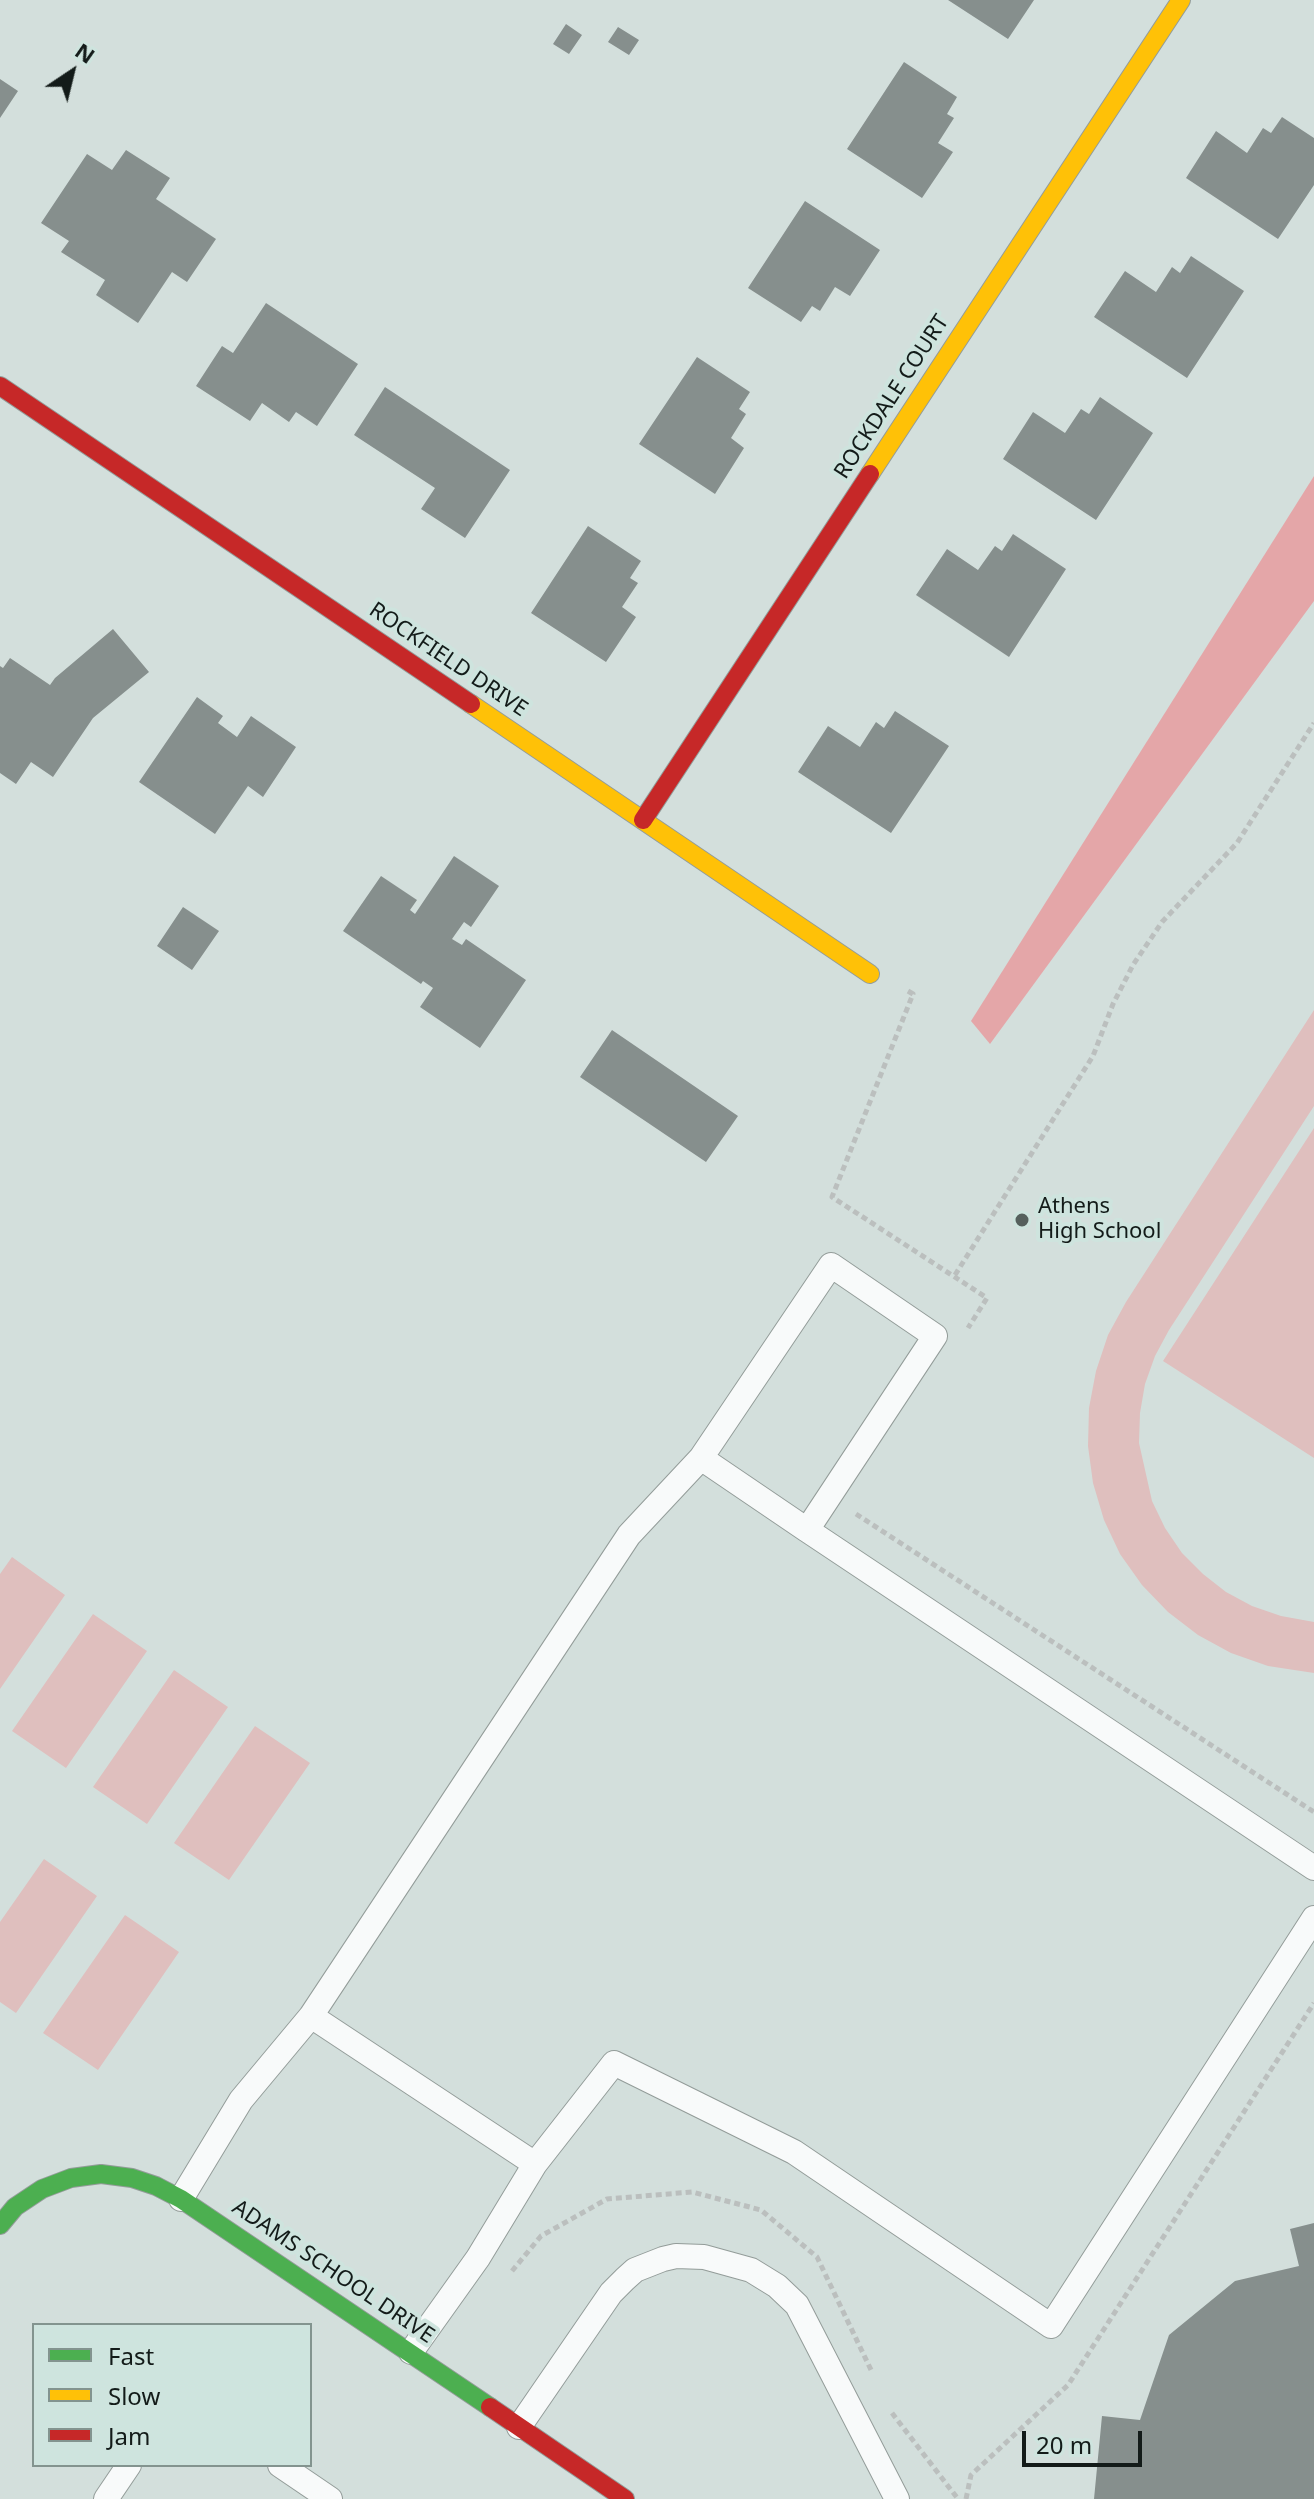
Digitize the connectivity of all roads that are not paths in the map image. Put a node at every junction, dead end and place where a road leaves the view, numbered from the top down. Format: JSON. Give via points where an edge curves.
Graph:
{"nodes":[{"id":1,"x":1181,"y":0,"type":"edge"},
{"id":2,"x":0,"y":386,"type":"edge"},
{"id":3,"x":643,"y":820,"type":"junction"},
{"id":4,"x":870,"y":974,"type":"dead end"},
{"id":5,"x":701,"y":1458,"type":"junction"},
{"id":6,"x":807,"y":1530,"type":"junction"},
{"id":7,"x":1314,"y":1868,"type":"edge"},
{"id":8,"x":1314,"y":1918,"type":"edge"},
{"id":9,"x":311,"y":2016,"type":"junction"},
{"id":10,"x":535,"y":2164,"type":"junction"},
{"id":11,"x":181,"y":2199,"type":"junction"},
{"id":12,"x":0,"y":2225,"type":"edge"},
{"id":13,"x":411,"y":2352,"type":"junction"},
{"id":14,"x":519,"y":2427,"type":"junction"},
{"id":15,"x":128,"y":2467,"type":"edge"},
{"id":16,"x":283,"y":2467,"type":"edge"},
{"id":17,"x":106,"y":2499,"type":"edge"},
{"id":18,"x":330,"y":2499,"type":"edge"},
{"id":19,"x":625,"y":2499,"type":"edge"},
{"id":20,"x":897,"y":2499,"type":"edge"}],
"edges":[{"from":1,"to":3,"type":"street","name":"ROCKDALE COURT"},
{"from":2,"to":3,"type":"street","name":"ROCKFIELD DRIVE"},
{"from":3,"to":4,"type":"street","name":"ROCKFIELD DRIVE"},
{"from":5,"to":6,"type":"lane"},
{"from":5,"to":6,"type":"lane","via":[[831,1265],[844,1273],[935,1336]]},
{"from":5,"to":9,"type":"lane","via":[[629,1535]]},
{"from":6,"to":7,"type":"lane"},
{"from":8,"to":10,"type":"lane","via":[[1051,2326],[794,2152],[614,2063]]},
{"from":9,"to":10,"type":"lane"},
{"from":9,"to":11,"type":"lane","via":[[241,2100]]},
{"from":10,"to":13,"type":"lane","via":[[478,2258]]},
{"from":11,"to":12,"type":"street","name":"ADAMS SCHOOL DRIVE","via":[[132,2178],[71,2178],[42,2189]]},
{"from":11,"to":13,"type":"street","name":"ADAMS SCHOOL DRIVE"},
{"from":13,"to":14,"type":"street","name":"ADAMS SCHOOL DRIVE"},
{"from":14,"to":19,"type":"street","name":"ADAMS SCHOOL DRIVE"},
{"from":14,"to":20,"type":"lane","via":[[625,2279],[663,2259],[704,2257],[751,2270],[797,2305]]},
{"from":15,"to":17,"type":"lane"},
{"from":16,"to":18,"type":"lane"}]}
